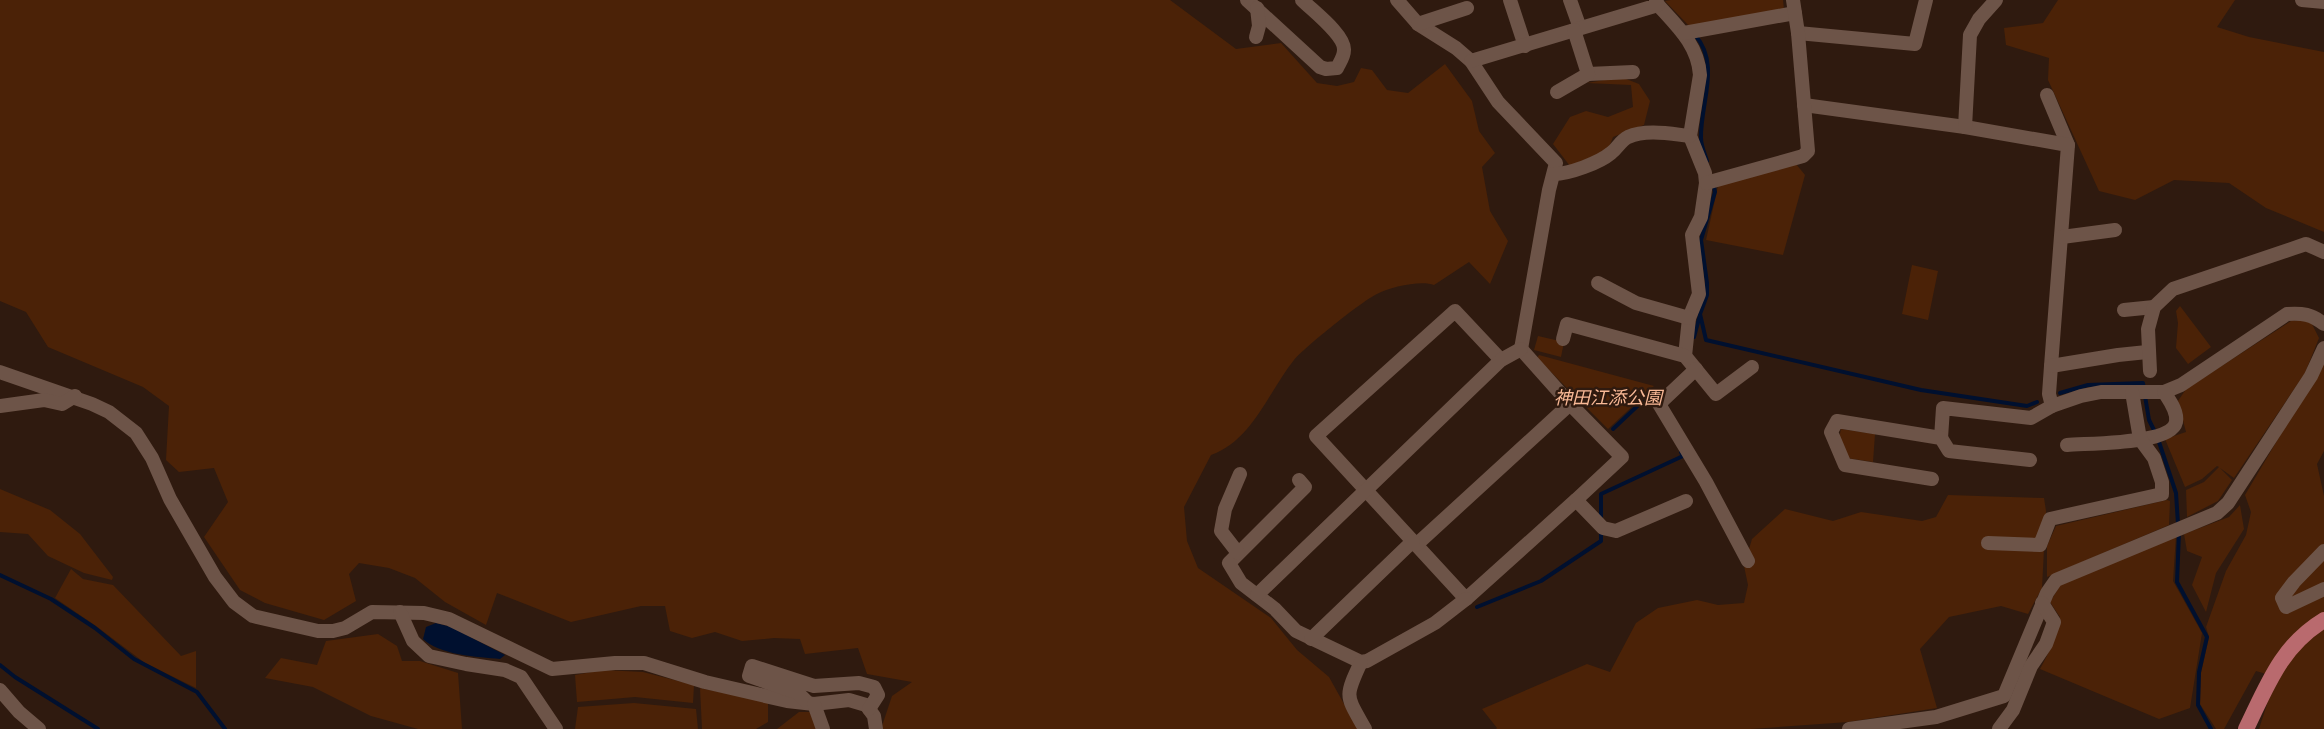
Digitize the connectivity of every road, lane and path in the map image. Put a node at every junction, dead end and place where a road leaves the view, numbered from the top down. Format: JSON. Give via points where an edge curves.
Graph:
{"nodes":[{"id":1,"x":1302,"y":0,"type":"edge"},
{"id":2,"x":1397,"y":0,"type":"edge"},
{"id":3,"x":1510,"y":0,"type":"edge"},
{"id":4,"x":1570,"y":0,"type":"edge"},
{"id":5,"x":1926,"y":0,"type":"edge"},
{"id":6,"x":1996,"y":0,"type":"edge"},
{"id":7,"x":2302,"y":0,"type":"edge"},
{"id":8,"x":2324,"y":2,"type":"edge"},
{"id":9,"x":1657,"y":3,"type":"edge"},
{"id":10,"x":1252,"y":4,"type":"edge"},
{"id":11,"x":1794,"y":6,"type":"edge"},
{"id":12,"x":1467,"y":8,"type":"dead end"},
{"id":13,"x":1418,"y":24,"type":"junction"},
{"id":14,"x":1577,"y":29,"type":"junction"},
{"id":15,"x":1691,"y":32,"type":"junction"},
{"id":16,"x":1798,"y":33,"type":"junction"},
{"id":17,"x":1256,"y":37,"type":"dead end"},
{"id":18,"x":1525,"y":46,"type":"junction"},
{"id":19,"x":1471,"y":61,"type":"junction"},
{"id":20,"x":1633,"y":72,"type":"dead end"},
{"id":21,"x":1588,"y":74,"type":"junction"},
{"id":22,"x":1557,"y":92,"type":"dead end"},
{"id":23,"x":2047,"y":95,"type":"dead end"},
{"id":24,"x":1804,"y":105,"type":"junction"},
{"id":25,"x":1965,"y":127,"type":"junction"},
{"id":26,"x":1690,"y":136,"type":"junction"},
{"id":27,"x":2068,"y":145,"type":"junction"},
{"id":28,"x":1554,"y":174,"type":"junction"},
{"id":29,"x":1706,"y":183,"type":"junction"},
{"id":30,"x":2115,"y":230,"type":"dead end"},
{"id":31,"x":2062,"y":237,"type":"junction"},
{"id":32,"x":2324,"y":252,"type":"edge"},
{"id":33,"x":1598,"y":283,"type":"dead end"},
{"id":34,"x":2154,"y":308,"type":"junction"},
{"id":35,"x":2124,"y":310,"type":"dead end"},
{"id":36,"x":1689,"y":318,"type":"junction"},
{"id":37,"x":2324,"y":324,"type":"edge"},
{"id":38,"x":1563,"y":339,"type":"dead end"},
{"id":39,"x":2324,"y":348,"type":"edge"},
{"id":40,"x":1521,"y":350,"type":"junction"},
{"id":41,"x":2147,"y":352,"type":"junction"},
{"id":42,"x":1685,"y":356,"type":"junction"},
{"id":43,"x":1501,"y":360,"type":"junction"},
{"id":44,"x":2051,"y":366,"type":"junction"},
{"id":45,"x":1752,"y":367,"type":"dead end"},
{"id":46,"x":1696,"y":369,"type":"junction"},
{"id":47,"x":2150,"y":371,"type":"dead end"},
{"id":48,"x":0,"y":372,"type":"edge"},
{"id":49,"x":2132,"y":392,"type":"junction"},
{"id":50,"x":2164,"y":392,"type":"junction"},
{"id":51,"x":75,"y":396,"type":"junction"},
{"id":52,"x":1570,"y":404,"type":"junction"},
{"id":53,"x":0,"y":406,"type":"edge"},
{"id":54,"x":2052,"y":406,"type":"junction"},
{"id":55,"x":1941,"y":438,"type":"junction"},
{"id":56,"x":2144,"y":439,"type":"junction"},
{"id":57,"x":2067,"y":445,"type":"dead end"},
{"id":58,"x":2030,"y":460,"type":"dead end"},
{"id":59,"x":1240,"y":474,"type":"dead end"},
{"id":60,"x":1932,"y":479,"type":"dead end"},
{"id":61,"x":1299,"y":480,"type":"dead end"},
{"id":62,"x":1366,"y":492,"type":"junction"},
{"id":63,"x":1576,"y":500,"type":"junction"},
{"id":64,"x":1686,"y":501,"type":"dead end"},
{"id":65,"x":1414,"y":543,"type":"junction"},
{"id":66,"x":1988,"y":543,"type":"dead end"},
{"id":67,"x":2324,"y":551,"type":"edge"},
{"id":68,"x":1238,"y":553,"type":"junction"},
{"id":69,"x":1748,"y":561,"type":"dead end"},
{"id":70,"x":2324,"y":589,"type":"edge"},
{"id":71,"x":1257,"y":595,"type":"junction"},
{"id":72,"x":1466,"y":599,"type":"junction"},
{"id":73,"x":2043,"y":603,"type":"junction"},
{"id":74,"x":400,"y":612,"type":"junction"},
{"id":75,"x":2324,"y":620,"type":"edge"},
{"id":76,"x":1311,"y":639,"type":"junction"},
{"id":77,"x":1361,"y":662,"type":"junction"},
{"id":78,"x":2,"y":695,"type":"edge"},
{"id":79,"x":811,"y":703,"type":"junction"},
{"id":80,"x":869,"y":709,"type":"junction"},
{"id":81,"x":874,"y":727,"type":"edge"},
{"id":82,"x":39,"y":729,"type":"edge"},
{"id":83,"x":556,"y":729,"type":"edge"},
{"id":84,"x":823,"y":729,"type":"edge"},
{"id":85,"x":1365,"y":729,"type":"edge"},
{"id":86,"x":1850,"y":729,"type":"edge"},
{"id":87,"x":1999,"y":729,"type":"edge"},
{"id":88,"x":2246,"y":729,"type":"edge"}],
"edges":[{"from":1,"to":10,"type":"street","via":[[1342,39],[1345,50],[1336,68],[1320,67]]},
{"from":2,"to":13,"type":"street"},
{"from":3,"to":18,"type":"street"},
{"from":4,"to":14,"type":"street"},
{"from":5,"to":16,"type":"street","via":[[1915,44]]},
{"from":6,"to":25,"type":"street","via":[[1970,36]]},
{"from":7,"to":8,"type":"street"},
{"from":9,"to":14,"type":"street"},
{"from":9,"to":15,"type":"street"},
{"from":10,"to":17,"type":"street","via":[[1259,27]]},
{"from":11,"to":15,"type":"street"},
{"from":11,"to":16,"type":"street"},
{"from":12,"to":13,"type":"street"},
{"from":13,"to":19,"type":"street"},
{"from":14,"to":18,"type":"street"},
{"from":14,"to":21,"type":"street"},
{"from":15,"to":26,"type":"street","via":[[1700,75]]},
{"from":16,"to":24,"type":"street"},
{"from":18,"to":19,"type":"street"},
{"from":19,"to":28,"type":"street","via":[[1498,102],[1556,163]]},
{"from":20,"to":21,"type":"street"},
{"from":21,"to":22,"type":"street"},
{"from":23,"to":27,"type":"street"},
{"from":24,"to":25,"type":"street"},
{"from":24,"to":29,"type":"street","via":[[1808,152],[1803,156]]},
{"from":25,"to":27,"type":"street"},
{"from":26,"to":28,"type":"street","via":[[1636,135],[1621,141],[1611,154],[1567,174]]},
{"from":26,"to":29,"type":"street"},
{"from":27,"to":31,"type":"street"},
{"from":28,"to":40,"type":"street"},
{"from":29,"to":36,"type":"street","via":[[1701,217],[1692,235],[1699,294]]},
{"from":30,"to":31,"type":"street"},
{"from":31,"to":44,"type":"street"},
{"from":32,"to":34,"type":"street","via":[[2306,244],[2173,289]]},
{"from":33,"to":36,"type":"street","via":[[1635,303]]},
{"from":34,"to":35,"type":"street"},
{"from":34,"to":41,"type":"street"},
{"from":36,"to":42,"type":"street"},
{"from":37,"to":50,"type":"street","via":[[2313,315],[2287,314],[2181,385]]},
{"from":38,"to":42,"type":"street","via":[[1568,324]]},
{"from":39,"to":73,"type":"street","via":[[2311,376],[2228,503],[2217,513],[2056,580]]},
{"from":40,"to":43,"type":"street"},
{"from":40,"to":52,"type":"street"},
{"from":41,"to":44,"type":"street"},
{"from":41,"to":47,"type":"street"},
{"from":42,"to":46,"type":"street"},
{"from":43,"to":62,"type":"street"},
{"from":43,"to":62,"type":"street","via":[[1455,311],[1316,436]]},
{"from":44,"to":54,"type":"street"},
{"from":45,"to":46,"type":"street","via":[[1716,394]]},
{"from":46,"to":69,"type":"street","via":[[1659,404]]},
{"from":48,"to":51,"type":"street"},
{"from":49,"to":50,"type":"street"},
{"from":49,"to":54,"type":"street","via":[[2101,392]]},
{"from":49,"to":56,"type":"street"},
{"from":50,"to":56,"type":"street","via":[[2174,408],[2176,421],[2170,432]]},
{"from":51,"to":53,"type":"street","via":[[62,404],[44,400]]},
{"from":51,"to":74,"type":"street","via":[[109,412],[136,433],[214,577],[234,602],[253,616],[333,631],[372,612]]},
{"from":52,"to":63,"type":"street","via":[[1622,457]]},
{"from":52,"to":65,"type":"street"},
{"from":54,"to":55,"type":"street","via":[[2031,418],[1943,408]]},
{"from":55,"to":58,"type":"street","via":[[1949,450]]},
{"from":55,"to":60,"type":"street","via":[[1837,421],[1832,432],[1845,465]]},
{"from":56,"to":57,"type":"street"},
{"from":56,"to":66,"type":"street","via":[[2162,482],[2162,494],[2050,519],[2040,545]]},
{"from":59,"to":68,"type":"street","via":[[1225,509],[1221,531]]},
{"from":61,"to":68,"type":"street","via":[[1305,487]]},
{"from":62,"to":65,"type":"street"},
{"from":62,"to":71,"type":"street"},
{"from":63,"to":64,"type":"street","via":[[1603,528],[1616,531]]},
{"from":63,"to":72,"type":"street"},
{"from":65,"to":72,"type":"street"},
{"from":65,"to":76,"type":"street"},
{"from":67,"to":70,"type":"street","via":[[2282,598],[2286,607]]},
{"from":68,"to":71,"type":"street","via":[[1228,562],[1241,583]]},
{"from":71,"to":76,"type":"street","via":[[1296,631]]},
{"from":72,"to":77,"type":"street","via":[[1435,623]]},
{"from":73,"to":86,"type":"street","via":[[2004,696],[1936,717]]},
{"from":73,"to":87,"type":"street","via":[[2054,622],[2013,710]]},
{"from":74,"to":79,"type":"street","via":[[449,619],[552,669],[644,663],[705,682]]},
{"from":74,"to":83,"type":"street","via":[[413,640],[429,656],[506,670],[521,677]]},
{"from":75,"to":88,"type":"main road","via":[[2278,663]]},
{"from":76,"to":77,"type":"street"},
{"from":77,"to":85,"type":"street","via":[[1348,689],[1350,703]]},
{"from":78,"to":82,"type":"street"},
{"from":79,"to":80,"type":"street","via":[[849,700]]},
{"from":79,"to":80,"type":"street","via":[[798,693],[749,676],[752,666],[814,686],[859,682],[874,687],[878,695]]},
{"from":79,"to":84,"type":"street"},
{"from":80,"to":81,"type":"street"}]}
